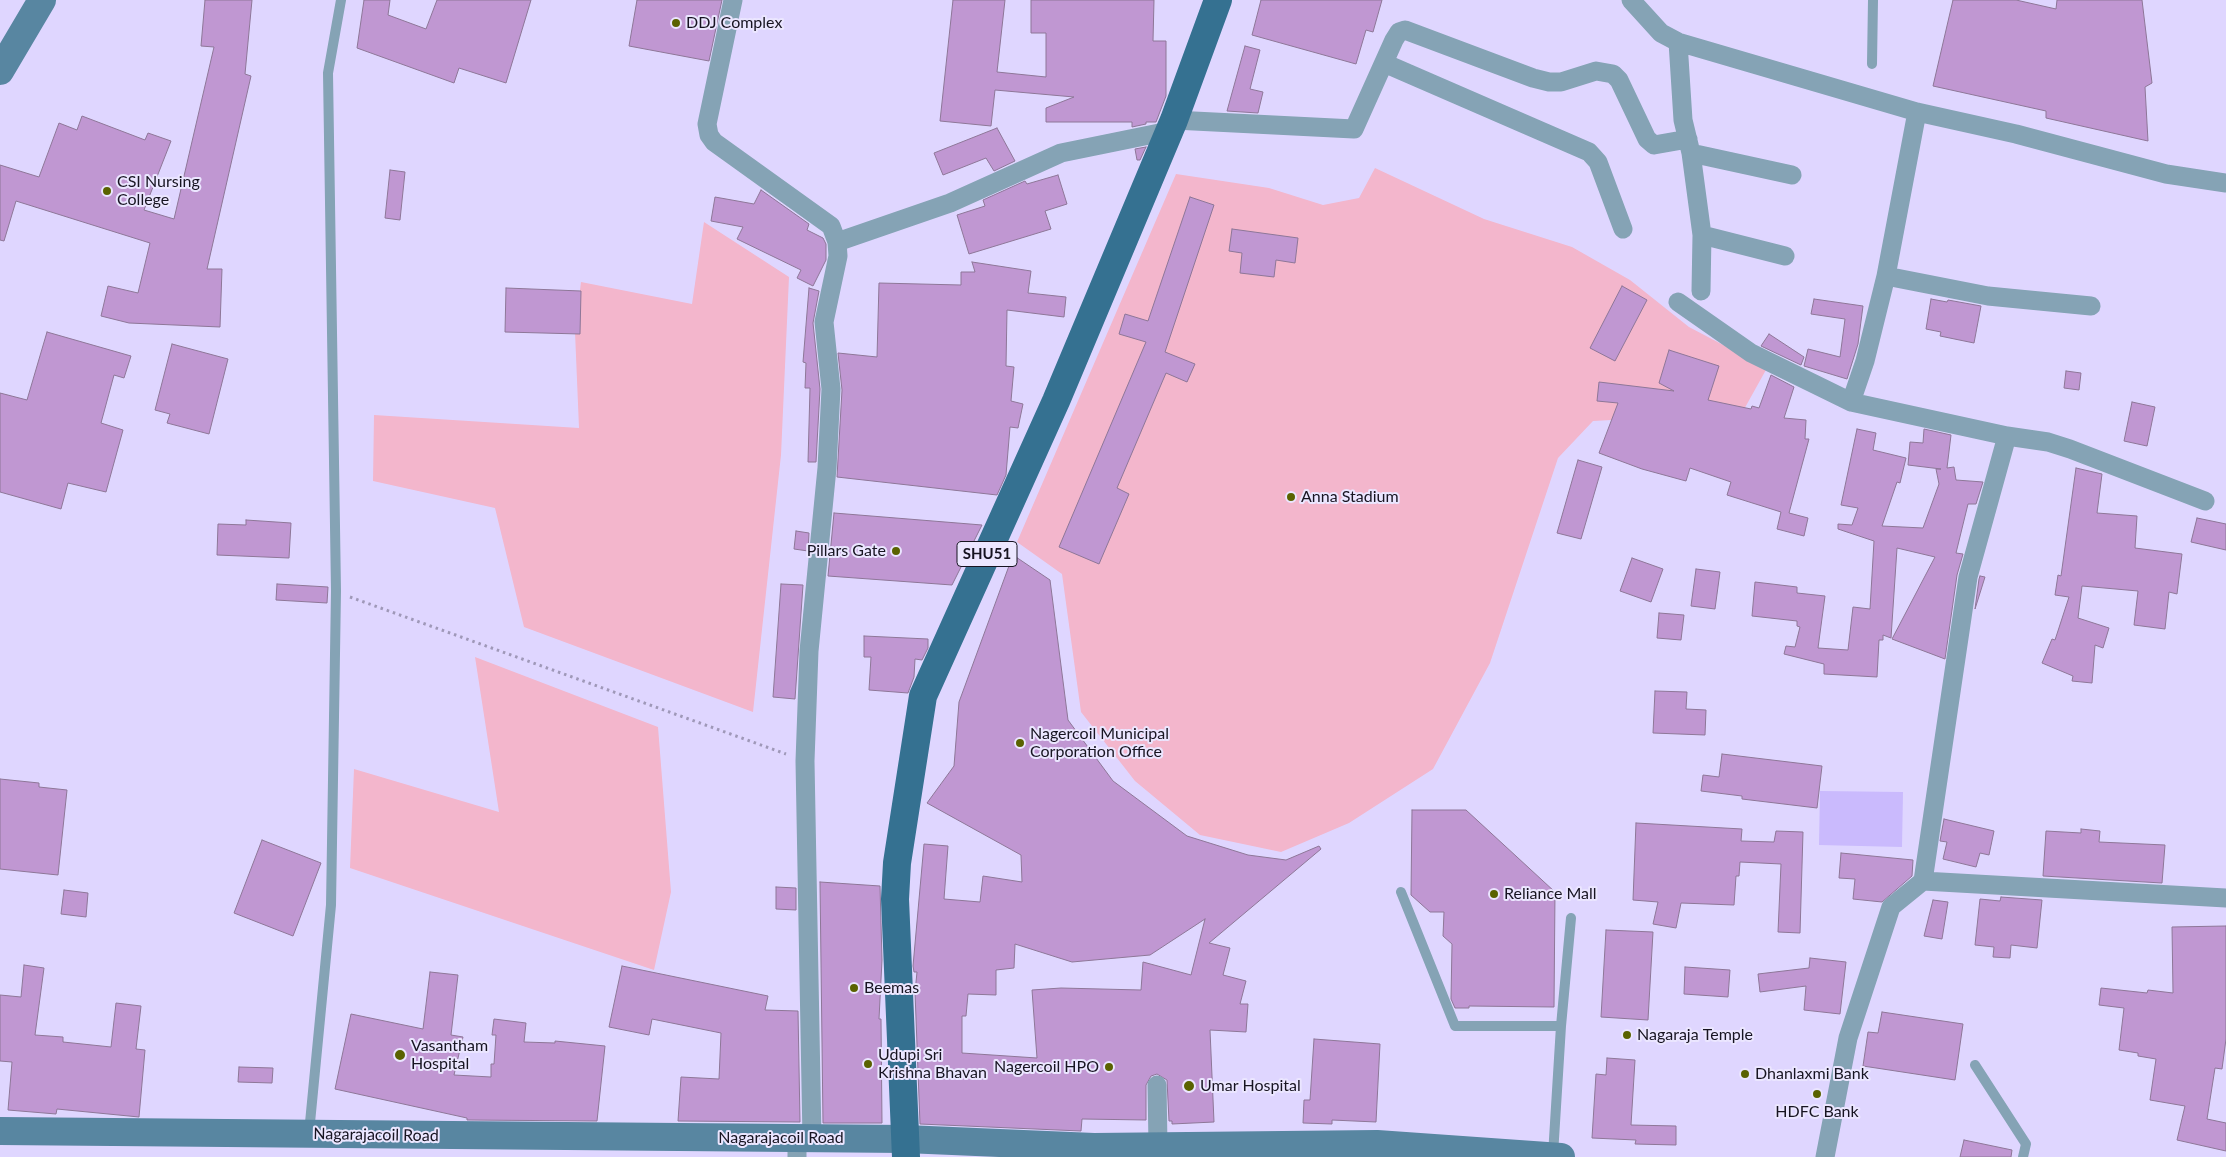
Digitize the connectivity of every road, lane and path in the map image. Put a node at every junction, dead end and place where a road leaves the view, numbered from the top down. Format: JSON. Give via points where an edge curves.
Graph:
{"nodes":[{"id":1,"x":341,"y":0,"type":"edge"},
{"id":2,"x":733,"y":0,"type":"edge"},
{"id":3,"x":1218,"y":0,"type":"edge"},
{"id":4,"x":1631,"y":0,"type":"edge"},
{"id":5,"x":1873,"y":0,"type":"edge"},
{"id":6,"x":38,"y":2,"type":"edge"},
{"id":7,"x":1678,"y":42,"type":"junction"},
{"id":8,"x":1384,"y":63,"type":"junction"},
{"id":9,"x":1872,"y":64,"type":"dead end"},
{"id":10,"x":0,"y":71,"type":"edge"},
{"id":11,"x":1917,"y":112,"type":"junction"},
{"id":12,"x":1171,"y":125,"type":"junction"},
{"id":13,"x":1689,"y":146,"type":"junction"},
{"id":14,"x":1792,"y":175,"type":"dead end"},
{"id":15,"x":2226,"y":183,"type":"edge"},
{"id":16,"x":1623,"y":229,"type":"dead end"},
{"id":17,"x":1702,"y":235,"type":"junction"},
{"id":18,"x":837,"y":242,"type":"junction"},
{"id":19,"x":1784,"y":256,"type":"dead end"},
{"id":20,"x":1886,"y":276,"type":"junction"},
{"id":21,"x":1701,"y":290,"type":"dead end"},
{"id":22,"x":1678,"y":302,"type":"dead end"},
{"id":23,"x":2092,"y":306,"type":"dead end"},
{"id":24,"x":1851,"y":402,"type":"junction"},
{"id":25,"x":2007,"y":436,"type":"junction"},
{"id":26,"x":2205,"y":501,"type":"dead end"},
{"id":27,"x":336,"y":591,"type":"junction"},
{"id":28,"x":805,"y":761,"type":"junction"},
{"id":29,"x":1923,"y":882,"type":"junction"},
{"id":30,"x":1401,"y":892,"type":"dead end"},
{"id":31,"x":2226,"y":898,"type":"edge"},
{"id":32,"x":1570,"y":918,"type":"dead end"},
{"id":33,"x":1561,"y":1026,"type":"junction"},
{"id":34,"x":1974,"y":1065,"type":"dead end"},
{"id":35,"x":1157,"y":1085,"type":"dead end"},
{"id":36,"x":0,"y":1131,"type":"edge"},
{"id":37,"x":309,"y":1134,"type":"junction"},
{"id":38,"x":802,"y":1145,"type":"edge"},
{"id":39,"x":1158,"y":1145,"type":"junction"},
{"id":40,"x":906,"y":1148,"type":"edge"},
{"id":41,"x":1377,"y":1150,"type":"edge"},
{"id":42,"x":1094,"y":1152,"type":"edge"},
{"id":43,"x":1552,"y":1156,"type":"edge"},
{"id":44,"x":1561,"y":1157,"type":"edge"},
{"id":45,"x":1825,"y":1157,"type":"edge"},
{"id":46,"x":2023,"y":1157,"type":"edge"}],
"edges":[{"from":1,"to":27,"type":"lane","via":[[328,73]]},
{"from":2,"to":18,"type":"street","via":[[707,124],[709,135],[714,142],[831,226]]},
{"from":3,"to":12,"type":"main road","number":"SHU51"},
{"from":4,"to":7,"type":"street","via":[[1662,33]]},
{"from":5,"to":9,"type":"lane"},
{"from":6,"to":10,"type":"street"},
{"from":7,"to":11,"type":"street"},
{"from":7,"to":13,"type":"street","via":[[1681,98]]},
{"from":8,"to":12,"type":"street","via":[[1354,129]]},
{"from":8,"to":13,"type":"street","via":[[1399,32],[1404,30],[1549,82],[1561,82],[1596,71],[1606,72],[1619,80],[1647,140],[1654,144]]},
{"from":8,"to":16,"type":"street","via":[[1589,152],[1598,162]]},
{"from":11,"to":15,"type":"street","via":[[2016,134],[2166,174]]},
{"from":11,"to":20,"type":"street"},
{"from":12,"to":18,"type":"street","via":[[1061,153],[950,202]]},
{"from":12,"to":40,"type":"main road","number":"SHU51","via":[[1056,401],[923,696],[897,863],[895,898]]},
{"from":13,"to":14,"type":"street"},
{"from":13,"to":17,"type":"street"},
{"from":17,"to":19,"type":"street"},
{"from":17,"to":21,"type":"street"},
{"from":18,"to":28,"type":"street","via":[[838,256],[824,322],[831,389],[827,468],[809,651]]},
{"from":20,"to":23,"type":"street","via":[[1988,296]]},
{"from":20,"to":24,"type":"street"},
{"from":22,"to":24,"type":"street","via":[[1751,353]]},
{"from":24,"to":25,"type":"street"},
{"from":25,"to":26,"type":"street","via":[[2070,449]]},
{"from":25,"to":29,"type":"street","via":[[1968,577]]},
{"from":27,"to":28,"type":"path"},
{"from":27,"to":37,"type":"lane","via":[[331,905]]},
{"from":28,"to":38,"type":"street"},
{"from":29,"to":31,"type":"street"},
{"from":29,"to":45,"type":"street","via":[[1891,907],[1848,1038]]},
{"from":30,"to":33,"type":"lane","via":[[1455,1026]]},
{"from":32,"to":33,"type":"lane"},
{"from":33,"to":43,"type":"lane"},
{"from":34,"to":46,"type":"lane","via":[[2026,1144]]},
{"from":35,"to":39,"type":"street"},
{"from":36,"to":37,"type":"street","name":"Nagarajacoil Road"},
{"from":37,"to":38,"type":"street","name":"Nagarajacoil Road"},
{"from":38,"to":40,"type":"street","name":"Nagarajacoil Road"},
{"from":39,"to":41,"type":"street","name":"Nagarajacoil Road"},
{"from":39,"to":42,"type":"street","name":"Nagarajacoil Road"},
{"from":40,"to":42,"type":"street","name":"Nagarajacoil Road"},
{"from":41,"to":43,"type":"street","name":"Nagarajacoil Road"},
{"from":43,"to":44,"type":"street","name":"Nagarajacoil Road"}]}
